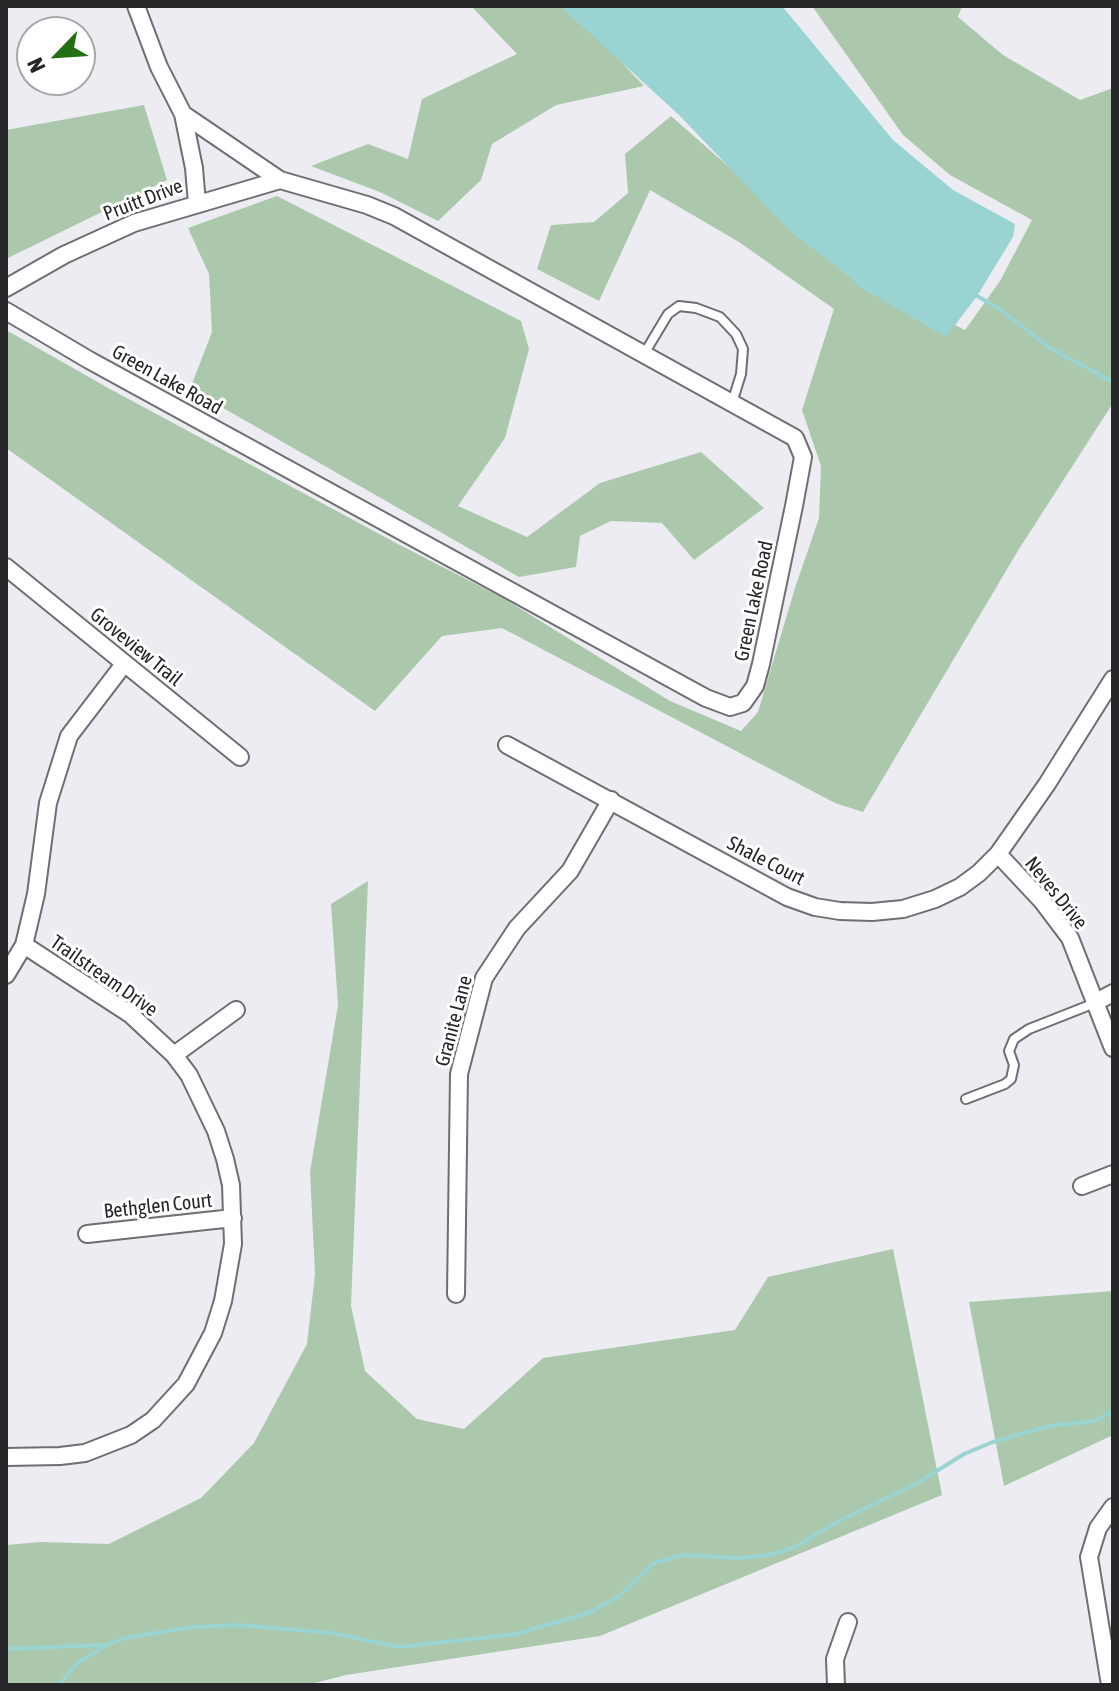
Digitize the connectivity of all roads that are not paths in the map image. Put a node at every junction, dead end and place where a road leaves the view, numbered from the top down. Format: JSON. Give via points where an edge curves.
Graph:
{"nodes":[{"id":1,"x":136,"y":6,"type":"edge"},
{"id":2,"x":183,"y":114,"type":"junction"},
{"id":3,"x":280,"y":180,"type":"junction"},
{"id":4,"x":197,"y":203,"type":"junction"},
{"id":5,"x":6,"y":288,"type":"edge"},
{"id":6,"x":6,"y":311,"type":"edge"},
{"id":7,"x":643,"y":355,"type":"junction"},
{"id":8,"x":732,"y":404,"type":"junction"},
{"id":9,"x":6,"y":567,"type":"edge"},
{"id":10,"x":124,"y":664,"type":"junction"},
{"id":11,"x":1113,"y":679,"type":"edge"},
{"id":12,"x":507,"y":745,"type":"dead end"},
{"id":13,"x":240,"y":757,"type":"dead end"},
{"id":14,"x":611,"y":800,"type":"junction"},
{"id":15,"x":998,"y":854,"type":"junction"},
{"id":16,"x":24,"y":945,"type":"junction"},
{"id":17,"x":6,"y":975,"type":"edge"},
{"id":18,"x":1113,"y":993,"type":"edge"},
{"id":19,"x":1096,"y":1002,"type":"junction"},
{"id":20,"x":236,"y":1010,"type":"dead end"},
{"id":21,"x":1113,"y":1048,"type":"edge"},
{"id":22,"x":174,"y":1055,"type":"junction"},
{"id":23,"x":966,"y":1099,"type":"dead end"},
{"id":24,"x":1113,"y":1174,"type":"edge"},
{"id":25,"x":1082,"y":1186,"type":"dead end"},
{"id":26,"x":233,"y":1218,"type":"junction"},
{"id":27,"x":87,"y":1234,"type":"dead end"},
{"id":28,"x":456,"y":1294,"type":"dead end"},
{"id":29,"x":6,"y":1457,"type":"edge"},
{"id":30,"x":1113,"y":1507,"type":"edge"},
{"id":31,"x":848,"y":1622,"type":"dead end"},
{"id":32,"x":1110,"y":1663,"type":"edge"},
{"id":33,"x":836,"y":1685,"type":"edge"},
{"id":34,"x":1110,"y":1685,"type":"edge"}],
"edges":[{"from":1,"to":2,"type":"street","name":"Pruitt Drive"},
{"from":2,"to":3,"type":"street","name":"Green Lake Road"},
{"from":2,"to":4,"type":"street","name":"Pruitt Drive"},
{"from":3,"to":4,"type":"street"},
{"from":3,"to":7,"type":"street","name":"Green Lake Road","via":[[394,216]]},
{"from":4,"to":5,"type":"street","name":"Pruitt Drive","via":[[92,241]]},
{"from":6,"to":8,"type":"street","name":"Green Lake Road","via":[[692,691],[730,707],[743,703],[758,675],[803,457],[795,438]]},
{"from":7,"to":8,"type":"street","name":"Green Lake Road"},
{"from":7,"to":8,"type":"lane","via":[[668,314],[679,306],[720,317],[743,349]]},
{"from":9,"to":10,"type":"street","name":"Groveview Trail"},
{"from":10,"to":13,"type":"street","name":"Groveview Trail"},
{"from":10,"to":16,"type":"street","via":[[69,736],[48,803]]},
{"from":11,"to":15,"type":"street","name":"Shale Court"},
{"from":12,"to":14,"type":"street","name":"Shale Court"},
{"from":14,"to":15,"type":"street","name":"Shale Court","via":[[787,897],[840,911],[903,909],[935,899],[979,873]]},
{"from":14,"to":28,"type":"street","name":"Granite Lane","via":[[570,871],[517,928],[484,978],[459,1074]]},
{"from":15,"to":19,"type":"street","name":"Neves Drive","via":[[1070,938]]},
{"from":16,"to":17,"type":"street"},
{"from":16,"to":22,"type":"street","name":"Trailstream Drive","via":[[130,1014]]},
{"from":18,"to":19,"type":"street"},
{"from":19,"to":21,"type":"street","name":"Neves Drive"},
{"from":19,"to":23,"type":"lane","via":[[1014,1039],[1009,1051],[1011,1079]]},
{"from":20,"to":22,"type":"street"},
{"from":22,"to":26,"type":"street","name":"Trailstream Drive","via":[[216,1131],[231,1185]]},
{"from":24,"to":25,"type":"street"},
{"from":26,"to":27,"type":"street","name":"Bethglen Court"},
{"from":26,"to":29,"type":"street","name":"Trailstream Drive","via":[[232,1258],[213,1333],[168,1406],[109,1446],[60,1456]]},
{"from":30,"to":32,"type":"street","via":[[1098,1528],[1089,1557]]},
{"from":31,"to":33,"type":"street","via":[[835,1659]]},
{"from":32,"to":34,"type":"street"}]}
